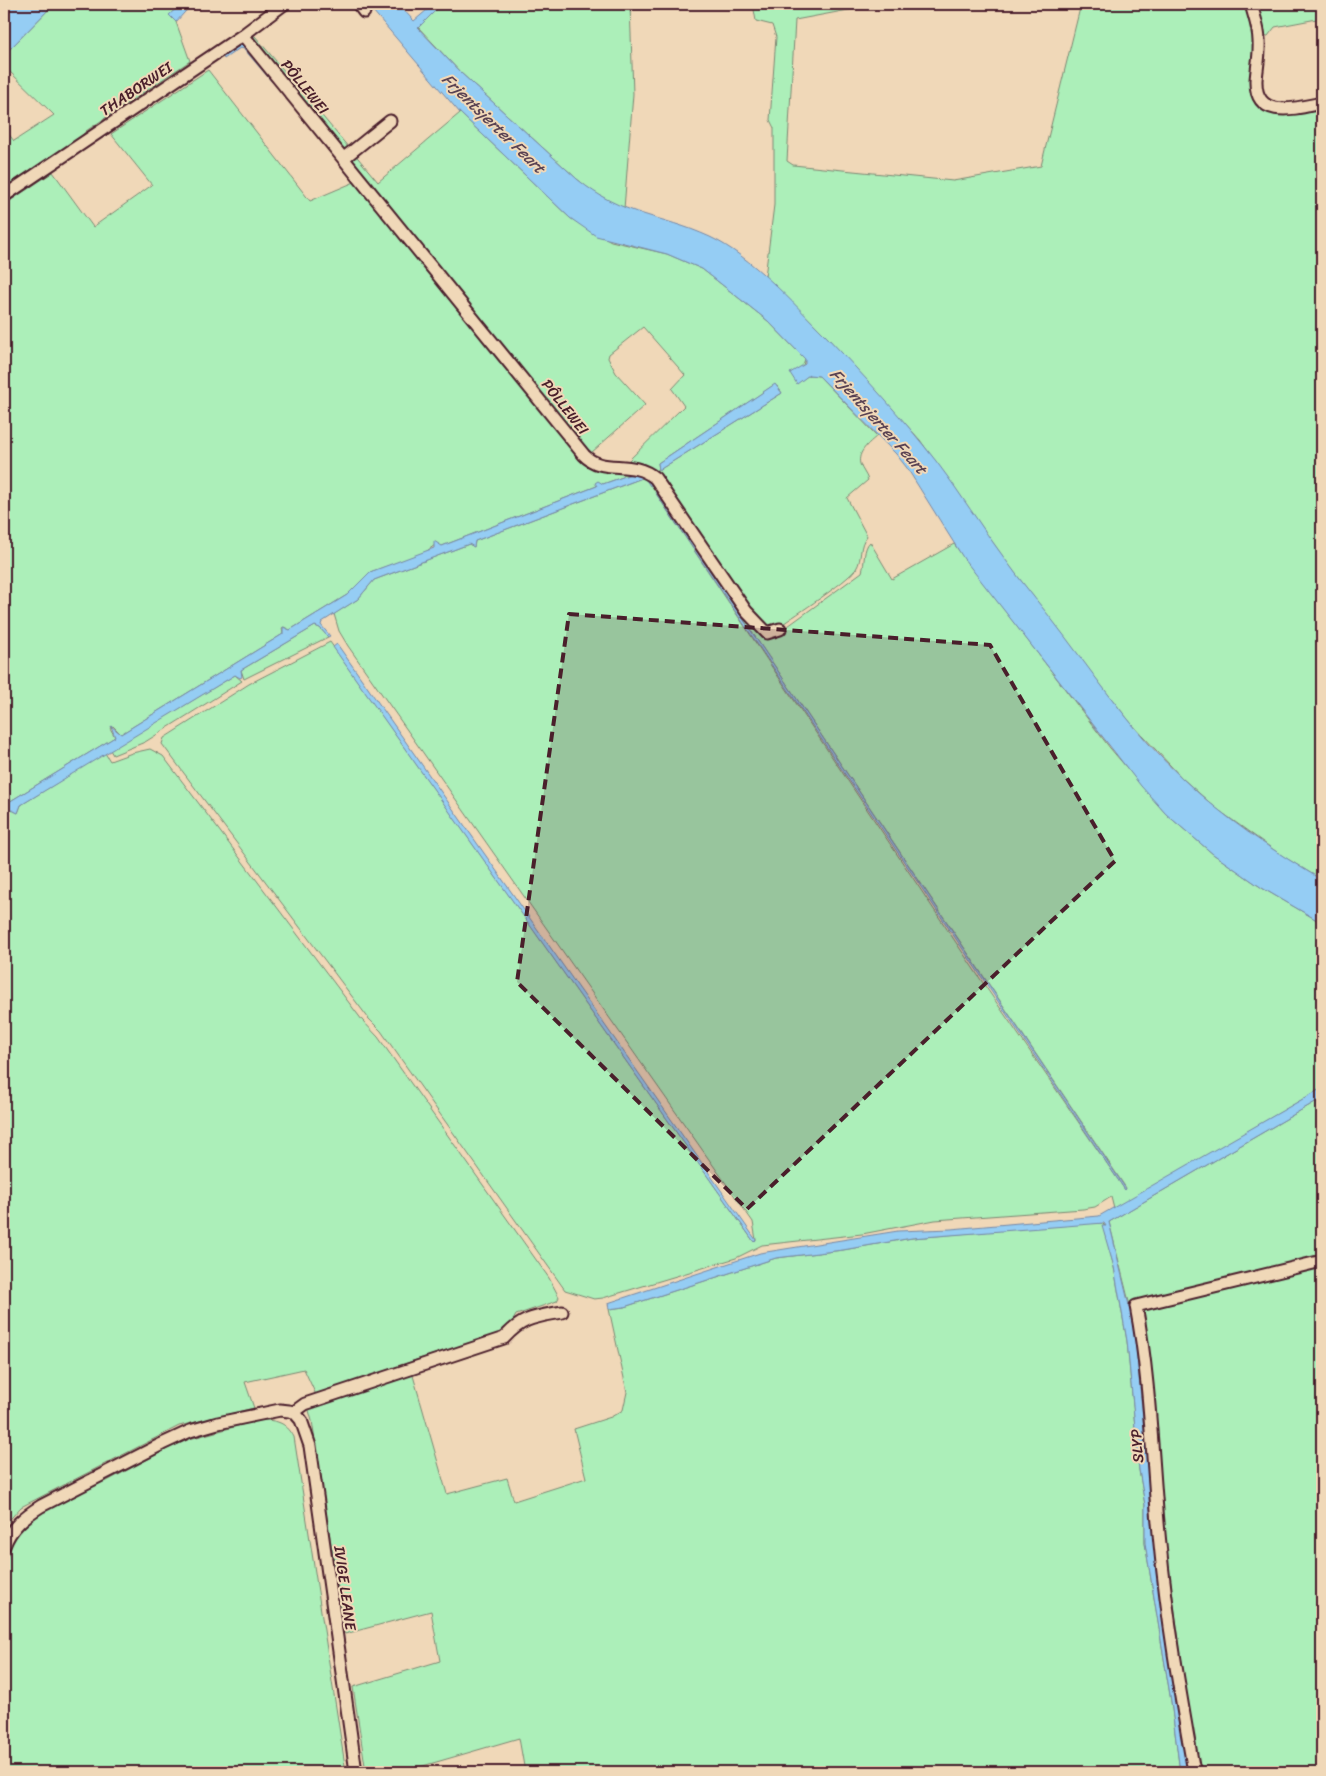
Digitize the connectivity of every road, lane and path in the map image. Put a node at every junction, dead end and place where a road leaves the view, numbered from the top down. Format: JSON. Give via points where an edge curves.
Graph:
{"nodes":[{"id":1,"x":284,"y":4,"type":"edge"},
{"id":2,"x":1251,"y":4,"type":"edge"},
{"id":3,"x":243,"y":35,"type":"junction"},
{"id":4,"x":1322,"y":103,"type":"edge"},
{"id":5,"x":390,"y":121,"type":"dead end"},
{"id":6,"x":344,"y":158,"type":"junction"},
{"id":7,"x":4,"y":196,"type":"edge"},
{"id":8,"x":780,"y":628,"type":"dead end"},
{"id":9,"x":1322,"y":1261,"type":"edge"},
{"id":10,"x":562,"y":1312,"type":"dead end"},
{"id":11,"x":294,"y":1412,"type":"junction"},
{"id":12,"x":4,"y":1546,"type":"edge"},
{"id":13,"x":356,"y":1772,"type":"edge"},
{"id":14,"x":1196,"y":1772,"type":"edge"}],
"edges":[{"from":1,"to":3,"type":"street","name":"THABORWEI"},
{"from":2,"to":4,"type":"street","via":[[1259,33],[1256,81],[1259,96],[1267,105],[1281,109]]},
{"from":3,"to":6,"type":"street","name":"PÔLLEWEI"},
{"from":3,"to":7,"type":"street","name":"THABORWEI"},
{"from":5,"to":6,"type":"street"},
{"from":6,"to":8,"type":"street","name":"PÔLLEWEI","via":[[590,461],[636,468],[655,478],[746,611],[767,633]]},
{"from":9,"to":14,"type":"street","name":"SLYP","via":[[1136,1306],[1148,1395],[1161,1556],[1178,1683]]},
{"from":10,"to":11,"type":"street","via":[[528,1318],[504,1338],[305,1404]]},
{"from":11,"to":12,"type":"street","via":[[280,1410],[181,1435],[41,1506],[17,1524]]},
{"from":11,"to":13,"type":"street","name":"IVIGE LEANE","via":[[301,1420],[310,1446]]}]}
